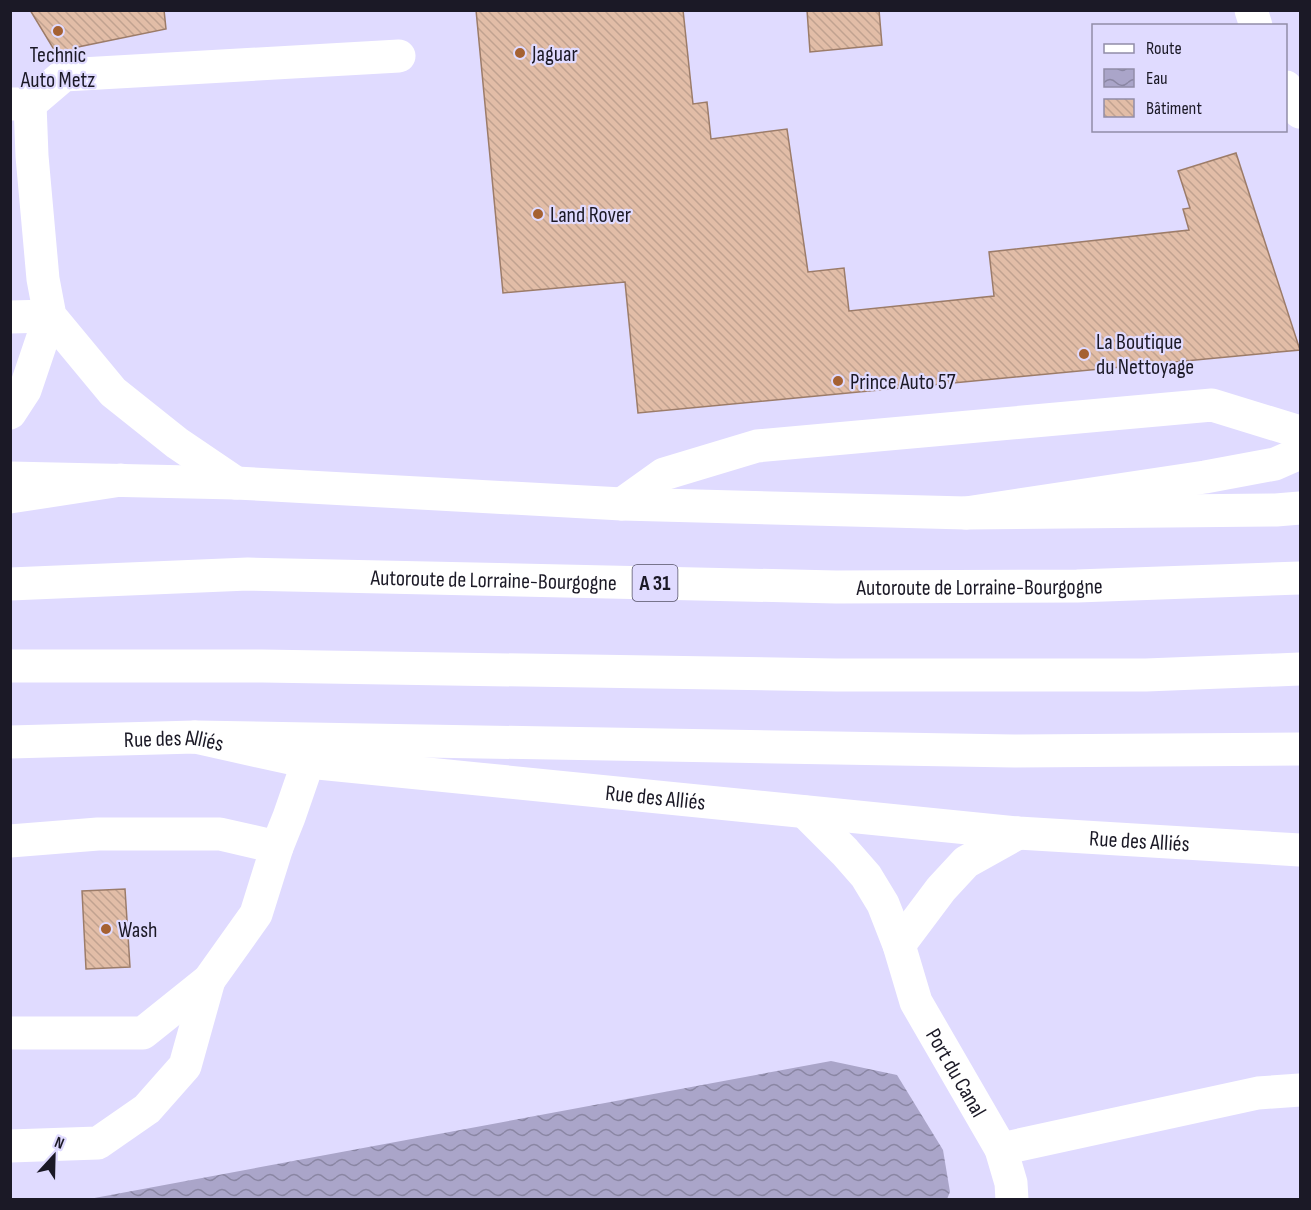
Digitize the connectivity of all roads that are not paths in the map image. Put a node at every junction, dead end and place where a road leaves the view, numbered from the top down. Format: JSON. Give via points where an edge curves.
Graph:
{"nodes":[{"id":1,"x":399,"y":56,"type":"dead end"},
{"id":2,"x":1287,"y":89,"type":"edge"},
{"id":3,"x":20,"y":104,"type":"edge"},
{"id":4,"x":1300,"y":112,"type":"edge"},
{"id":5,"x":50,"y":316,"type":"junction"},
{"id":6,"x":10,"y":317,"type":"edge"},
{"id":7,"x":10,"y":413,"type":"edge"},
{"id":8,"x":1300,"y":432,"type":"edge"},
{"id":9,"x":1300,"y":453,"type":"edge"},
{"id":10,"x":10,"y":478,"type":"edge"},
{"id":11,"x":121,"y":480,"type":"junction"},
{"id":12,"x":236,"y":483,"type":"junction"},
{"id":13,"x":10,"y":496,"type":"edge"},
{"id":14,"x":622,"y":504,"type":"junction"},
{"id":15,"x":1300,"y":508,"type":"edge"},
{"id":16,"x":966,"y":513,"type":"junction"},
{"id":17,"x":1300,"y":578,"type":"edge"},
{"id":18,"x":10,"y":585,"type":"edge"},
{"id":19,"x":10,"y":666,"type":"edge"},
{"id":20,"x":1300,"y":669,"type":"edge"},
{"id":21,"x":195,"y":737,"type":"junction"},
{"id":22,"x":10,"y":742,"type":"edge"},
{"id":23,"x":1300,"y":749,"type":"edge"},
{"id":24,"x":308,"y":762,"type":"junction"},
{"id":25,"x":805,"y":812,"type":"junction"},
{"id":26,"x":1018,"y":833,"type":"junction"},
{"id":27,"x":10,"y":841,"type":"edge"},
{"id":28,"x":277,"y":847,"type":"junction"},
{"id":29,"x":1300,"y":850,"type":"edge"},
{"id":30,"x":899,"y":945,"type":"junction"},
{"id":31,"x":209,"y":980,"type":"junction"},
{"id":32,"x":10,"y":1033,"type":"edge"},
{"id":33,"x":1300,"y":1090,"type":"edge"},
{"id":34,"x":10,"y":1146,"type":"edge"},
{"id":35,"x":1001,"y":1149,"type":"junction"},
{"id":36,"x":1012,"y":1200,"type":"edge"}],
"edges":[{"from":1,"to":3,"type":"main road","via":[[64,75]]},
{"from":2,"to":4,"type":"main road"},
{"from":3,"to":5,"type":"main road","via":[[32,156]]},
{"from":5,"to":6,"type":"main road"},
{"from":5,"to":7,"type":"main road","via":[[26,390]]},
{"from":5,"to":12,"type":"main road","via":[[113,392]]},
{"from":8,"to":14,"type":"main road","via":[[1212,405],[756,446],[664,474]]},
{"from":9,"to":16,"type":"main road","via":[[1275,464],[1205,477]]},
{"from":10,"to":11,"type":"main road"},
{"from":11,"to":12,"type":"main road"},
{"from":11,"to":13,"type":"main road"},
{"from":12,"to":14,"type":"main road"},
{"from":14,"to":16,"type":"main road"},
{"from":15,"to":16,"type":"main road"},
{"from":17,"to":18,"type":"main road","name":"Autoroute de Lorraine-Bourgogne","number":"A 31","via":[[1077,586],[836,587],[248,574]]},
{"from":19,"to":20,"type":"main road","via":[[860,675],[1146,675]]},
{"from":21,"to":22,"type":"main road","name":"Rue des Alliés"},
{"from":21,"to":23,"type":"main road","via":[[1014,752]]},
{"from":21,"to":24,"type":"main road","name":"Rue des Alliés"},
{"from":24,"to":25,"type":"main road","name":"Rue des Alliés"},
{"from":24,"to":28,"type":"main road"},
{"from":25,"to":26,"type":"main road","name":"Rue des Alliés"},
{"from":25,"to":30,"type":"main road","name":"Port du Canal","via":[[866,876],[883,904]]},
{"from":26,"to":29,"type":"main road","name":"Rue des Alliés"},
{"from":26,"to":30,"type":"main road","via":[[966,862]]},
{"from":27,"to":28,"type":"main road","via":[[98,834],[220,834]]},
{"from":28,"to":31,"type":"main road","via":[[256,914]]},
{"from":30,"to":35,"type":"main road","name":"Port du Canal","via":[[916,1002]]},
{"from":31,"to":32,"type":"main road","via":[[143,1033]]},
{"from":31,"to":34,"type":"main road","via":[[185,1066],[147,1109],[98,1143]]},
{"from":33,"to":35,"type":"main road","via":[[1258,1094]]},
{"from":35,"to":36,"type":"main road","name":"Port du Canal"}]}
